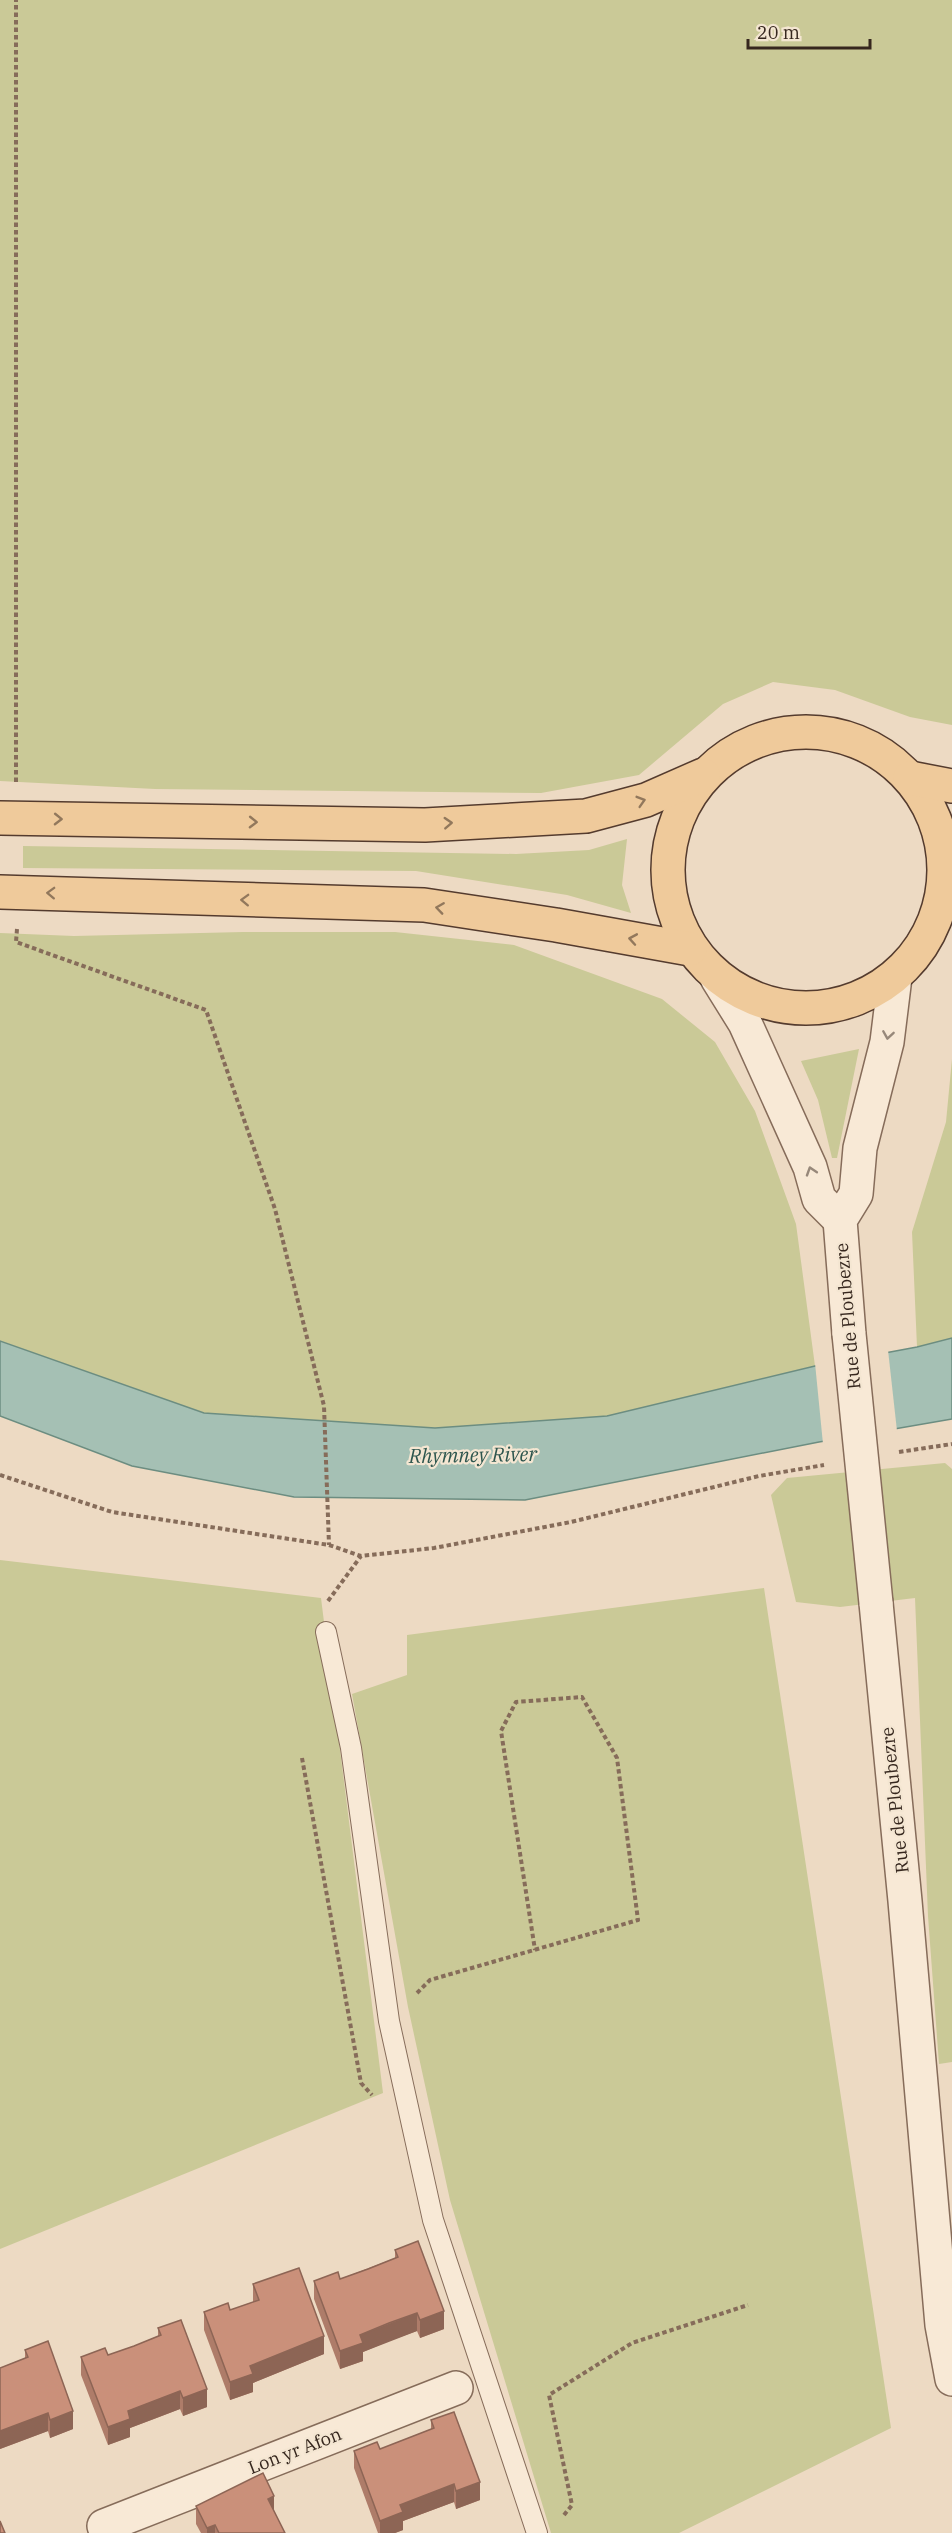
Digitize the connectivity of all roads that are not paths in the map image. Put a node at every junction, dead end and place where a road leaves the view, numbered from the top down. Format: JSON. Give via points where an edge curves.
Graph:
{"nodes":[{"id":1,"x":703,"y":775,"type":"junction"},
{"id":2,"x":910,"y":778,"type":"junction"},
{"id":3,"x":952,"y":786,"type":"edge"},
{"id":4,"x":0,"y":818,"type":"edge"},
{"id":5,"x":0,"y":892,"type":"edge"},
{"id":6,"x":952,"y":947,"type":"edge"},
{"id":7,"x":690,"y":949,"type":"junction"},
{"id":8,"x":905,"y":968,"type":"junction"},
{"id":9,"x":717,"y":978,"type":"junction"},
{"id":10,"x":840,"y":1220,"type":"junction"},
{"id":11,"x":326,"y":1632,"type":"road end"},
{"id":12,"x":952,"y":2379,"type":"edge"},
{"id":13,"x":456,"y":2388,"type":"dead end"},
{"id":14,"x":138,"y":2524,"type":"edge"},
{"id":15,"x":104,"y":2526,"type":"dead end"},
{"id":16,"x":537,"y":2533,"type":"edge"}],
"edges":[{"from":1,"to":2,"type":"main road","via":[[740,747],[795,732],[831,733],[874,749]]},
{"from":4,"to":1,"type":"main road","one_way":true,"via":[[425,825],[586,816],[646,800]]},
{"from":1,"to":7,"type":"main road","via":[[678,814],[667,859],[671,906]]},
{"from":2,"to":3,"type":"main road"},
{"from":2,"to":8,"type":"main road","via":[[932,811],[943,848],[944,887],[934,925]]},
{"from":7,"to":5,"type":"main road","one_way":true,"via":[[424,905]]},
{"from":6,"to":8,"type":"main road"},
{"from":7,"to":9,"type":"main road"},
{"from":8,"to":9,"type":"main road","via":[[850,1003],[800,1010],[750,999]]},
{"from":8,"to":10,"type":"street","name":"Rue de Ploubezre","one_way":true,"via":[[860,1148],[856,1194]]},
{"from":10,"to":9,"type":"street","name":"Rue de Ploubezre","one_way":true,"via":[[819,1199],[810,1167],[745,1023]]},
{"from":10,"to":12,"type":"street","name":"Rue de Ploubezre","bridge":true,"via":[[942,2325]]},
{"from":11,"to":16,"type":"lane","via":[[351,1748],[389,2022],[433,2220]]},
{"from":13,"to":14,"type":"street","name":"Lon yr Afon"},
{"from":14,"to":15,"type":"street","name":"Lon yr Afon"}]}
